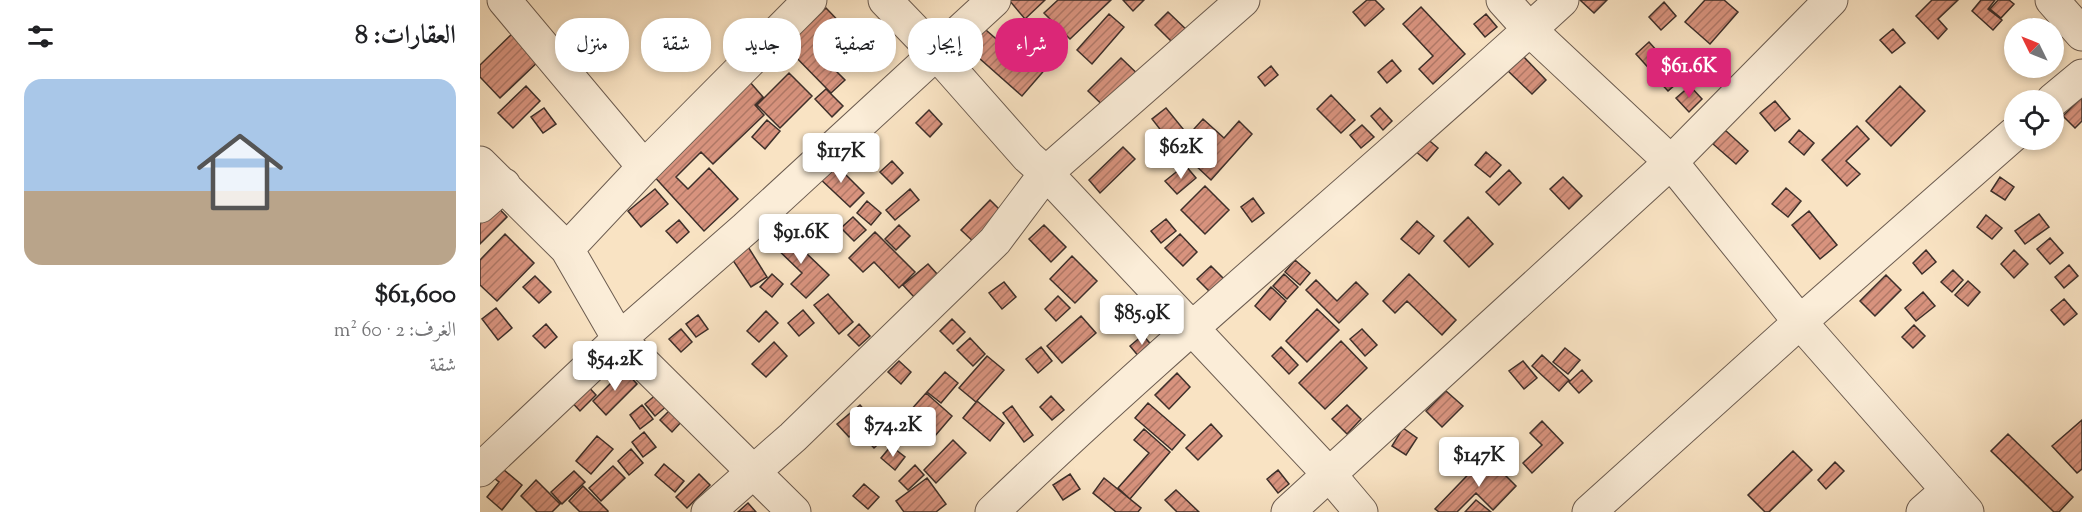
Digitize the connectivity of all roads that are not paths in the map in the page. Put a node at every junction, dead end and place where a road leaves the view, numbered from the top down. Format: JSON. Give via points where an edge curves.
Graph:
{"nodes":[{"id":1,"x":504,"y":0,"type":"edge"},
{"id":2,"x":810,"y":0,"type":"edge"},
{"id":3,"x":885,"y":0,"type":"edge"},
{"id":4,"x":994,"y":0,"type":"edge"},
{"id":5,"x":1243,"y":0,"type":"edge"},
{"id":6,"x":1503,"y":0,"type":"edge"},
{"id":7,"x":1562,"y":0,"type":"edge"},
{"id":8,"x":1831,"y":0,"type":"edge"},
{"id":9,"x":2052,"y":0,"type":"edge"},
{"id":10,"x":975,"y":18,"type":"edge"},
{"id":11,"x":908,"y":23,"type":"edge"},
{"id":12,"x":1530,"y":30,"type":"junction"},
{"id":13,"x":2082,"y":34,"type":"edge"},
{"id":14,"x":918,"y":72,"type":"edge"},
{"id":15,"x":954,"y":72,"type":"edge"},
{"id":16,"x":2082,"y":76,"type":"edge"},
{"id":17,"x":2064,"y":91,"type":"edge"},
{"id":18,"x":2004,"y":143,"type":"edge"},
{"id":19,"x":1671,"y":162,"type":"junction"},
{"id":20,"x":480,"y":163,"type":"edge"},
{"id":21,"x":644,"y":167,"type":"junction"},
{"id":22,"x":1046,"y":173,"type":"junction"},
{"id":23,"x":492,"y":196,"type":"edge"},
{"id":24,"x":567,"y":249,"type":"junction"},
{"id":25,"x":1800,"y":322,"type":"junction"},
{"id":26,"x":1192,"y":329,"type":"junction"},
{"id":27,"x":619,"y":339,"type":"junction"},
{"id":28,"x":480,"y":470,"type":"edge"},
{"id":29,"x":754,"y":471,"type":"junction"},
{"id":30,"x":1328,"y":473,"type":"junction"},
{"id":31,"x":1957,"y":501,"type":"edge"},
{"id":32,"x":708,"y":512,"type":"edge"},
{"id":33,"x":794,"y":512,"type":"edge"},
{"id":34,"x":992,"y":512,"type":"edge"},
{"id":35,"x":1288,"y":512,"type":"edge"},
{"id":36,"x":1361,"y":512,"type":"edge"},
{"id":37,"x":1589,"y":512,"type":"edge"},
{"id":38,"x":1923,"y":512,"type":"edge"}],
"edges":[{"from":1,"to":21,"type":"street"},
{"from":2,"to":21,"type":"street"},
{"from":3,"to":11,"type":"street"},
{"from":4,"to":10,"type":"street"},
{"from":5,"to":22,"type":"street"},
{"from":6,"to":12,"type":"street"},
{"from":7,"to":12,"type":"street"},
{"from":8,"to":19,"type":"street"},
{"from":9,"to":13,"type":"street"},
{"from":12,"to":19,"type":"street"},
{"from":12,"to":26,"type":"street"},
{"from":14,"to":27,"type":"street"},
{"from":15,"to":22,"type":"street"},
{"from":16,"to":17,"type":"street"},
{"from":18,"to":25,"type":"street"},
{"from":19,"to":25,"type":"street"},
{"from":19,"to":30,"type":"street"},
{"from":20,"to":23,"type":"street"},
{"from":21,"to":24,"type":"street"},
{"from":22,"to":26,"type":"street"},
{"from":22,"to":29,"type":"street","via":[[995,241]]},
{"from":23,"to":24,"type":"street"},
{"from":24,"to":27,"type":"street"},
{"from":25,"to":31,"type":"street"},
{"from":25,"to":37,"type":"street"},
{"from":26,"to":30,"type":"street"},
{"from":26,"to":34,"type":"street"},
{"from":27,"to":28,"type":"street"},
{"from":27,"to":29,"type":"street"},
{"from":29,"to":32,"type":"street"},
{"from":29,"to":33,"type":"street"},
{"from":30,"to":35,"type":"street"},
{"from":30,"to":36,"type":"street"},
{"from":31,"to":38,"type":"street"}]}
